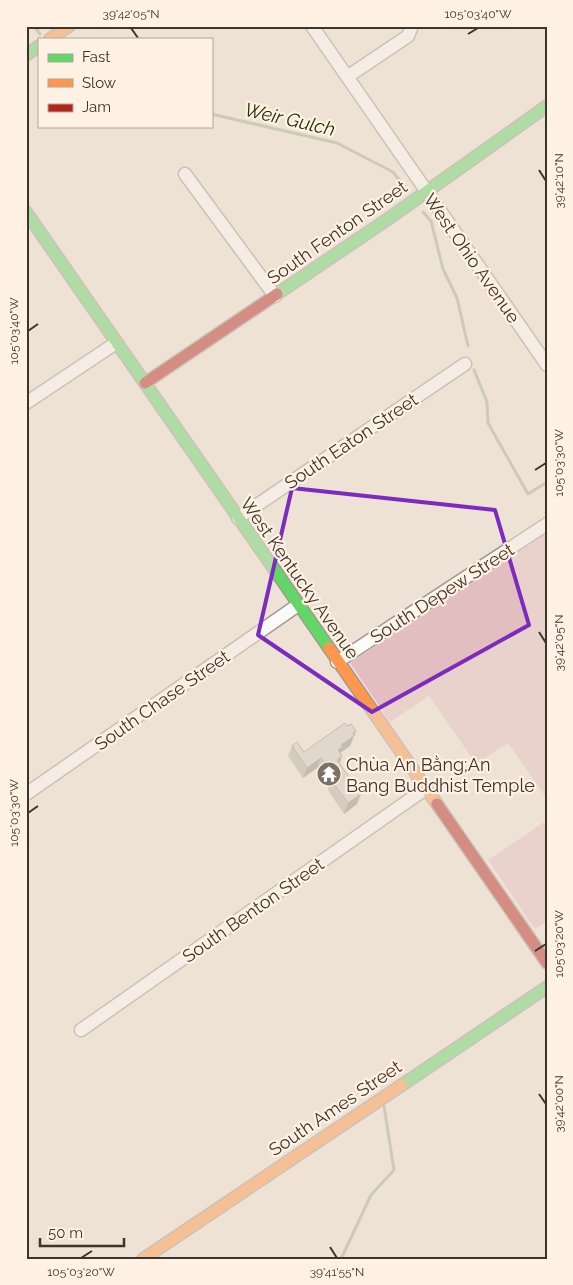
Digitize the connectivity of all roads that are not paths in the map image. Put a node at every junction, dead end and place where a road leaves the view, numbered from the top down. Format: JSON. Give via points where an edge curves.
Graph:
{"nodes":[{"id":1,"x":69,"y":26,"type":"edge"},
{"id":2,"x":312,"y":26,"type":"edge"},
{"id":3,"x":412,"y":26,"type":"edge"},
{"id":4,"x":51,"y":38,"type":"edge"},
{"id":5,"x":38,"y":47,"type":"edge"},
{"id":6,"x":26,"y":55,"type":"edge"},
{"id":7,"x":347,"y":77,"type":"junction"},
{"id":8,"x":547,"y":106,"type":"edge"},
{"id":9,"x":185,"y":174,"type":"dead end"},
{"id":10,"x":426,"y":191,"type":"junction"},
{"id":11,"x":26,"y":212,"type":"edge"},
{"id":12,"x":275,"y":296,"type":"junction"},
{"id":13,"x":116,"y":343,"type":"junction"},
{"id":14,"x":464,"y":364,"type":"dead end"},
{"id":15,"x":547,"y":365,"type":"edge"},
{"id":16,"x":145,"y":383,"type":"junction"},
{"id":17,"x":26,"y":404,"type":"edge"},
{"id":18,"x":238,"y":518,"type":"junction"},
{"id":19,"x":547,"y":524,"type":"edge"},
{"id":20,"x":298,"y":605,"type":"junction"},
{"id":21,"x":337,"y":662,"type":"junction"},
{"id":22,"x":425,"y":789,"type":"junction"},
{"id":23,"x":26,"y":794,"type":"edge"},
{"id":24,"x":547,"y":964,"type":"edge"},
{"id":25,"x":547,"y":987,"type":"edge"},
{"id":26,"x":81,"y":1030,"type":"dead end"},
{"id":27,"x":143,"y":1259,"type":"edge"}],
"edges":[{"from":1,"to":4,"type":"street"},
{"from":2,"to":7,"type":"street","name":"West Ohio Avenue"},
{"from":3,"to":7,"type":"street","via":[[408,36]]},
{"from":5,"to":6,"type":"street"},
{"from":7,"to":10,"type":"street","name":"West Ohio Avenue"},
{"from":8,"to":10,"type":"street","name":"South Fenton Street"},
{"from":9,"to":12,"type":"street"},
{"from":10,"to":12,"type":"street","name":"South Fenton Street"},
{"from":10,"to":15,"type":"street","name":"West Ohio Avenue"},
{"from":11,"to":13,"type":"street","name":"West Kentucky Avenue"},
{"from":12,"to":16,"type":"street","name":"South Fenton Street"},
{"from":13,"to":16,"type":"street","name":"West Kentucky Avenue"},
{"from":13,"to":17,"type":"street"},
{"from":14,"to":18,"type":"street","name":"South Eaton Street"},
{"from":16,"to":18,"type":"street","name":"West Kentucky Avenue"},
{"from":18,"to":20,"type":"street","name":"West Kentucky Avenue"},
{"from":19,"to":21,"type":"street","name":"South Depew Street"},
{"from":20,"to":21,"type":"street","name":"West Kentucky Avenue"},
{"from":20,"to":23,"type":"street","name":"South Chase Street"},
{"from":21,"to":22,"type":"street","name":"West Kentucky Avenue"},
{"from":22,"to":24,"type":"street","name":"West Kentucky Avenue"},
{"from":22,"to":26,"type":"street","name":"South Benton Street"},
{"from":25,"to":27,"type":"street","name":"South Ames Street"}]}
